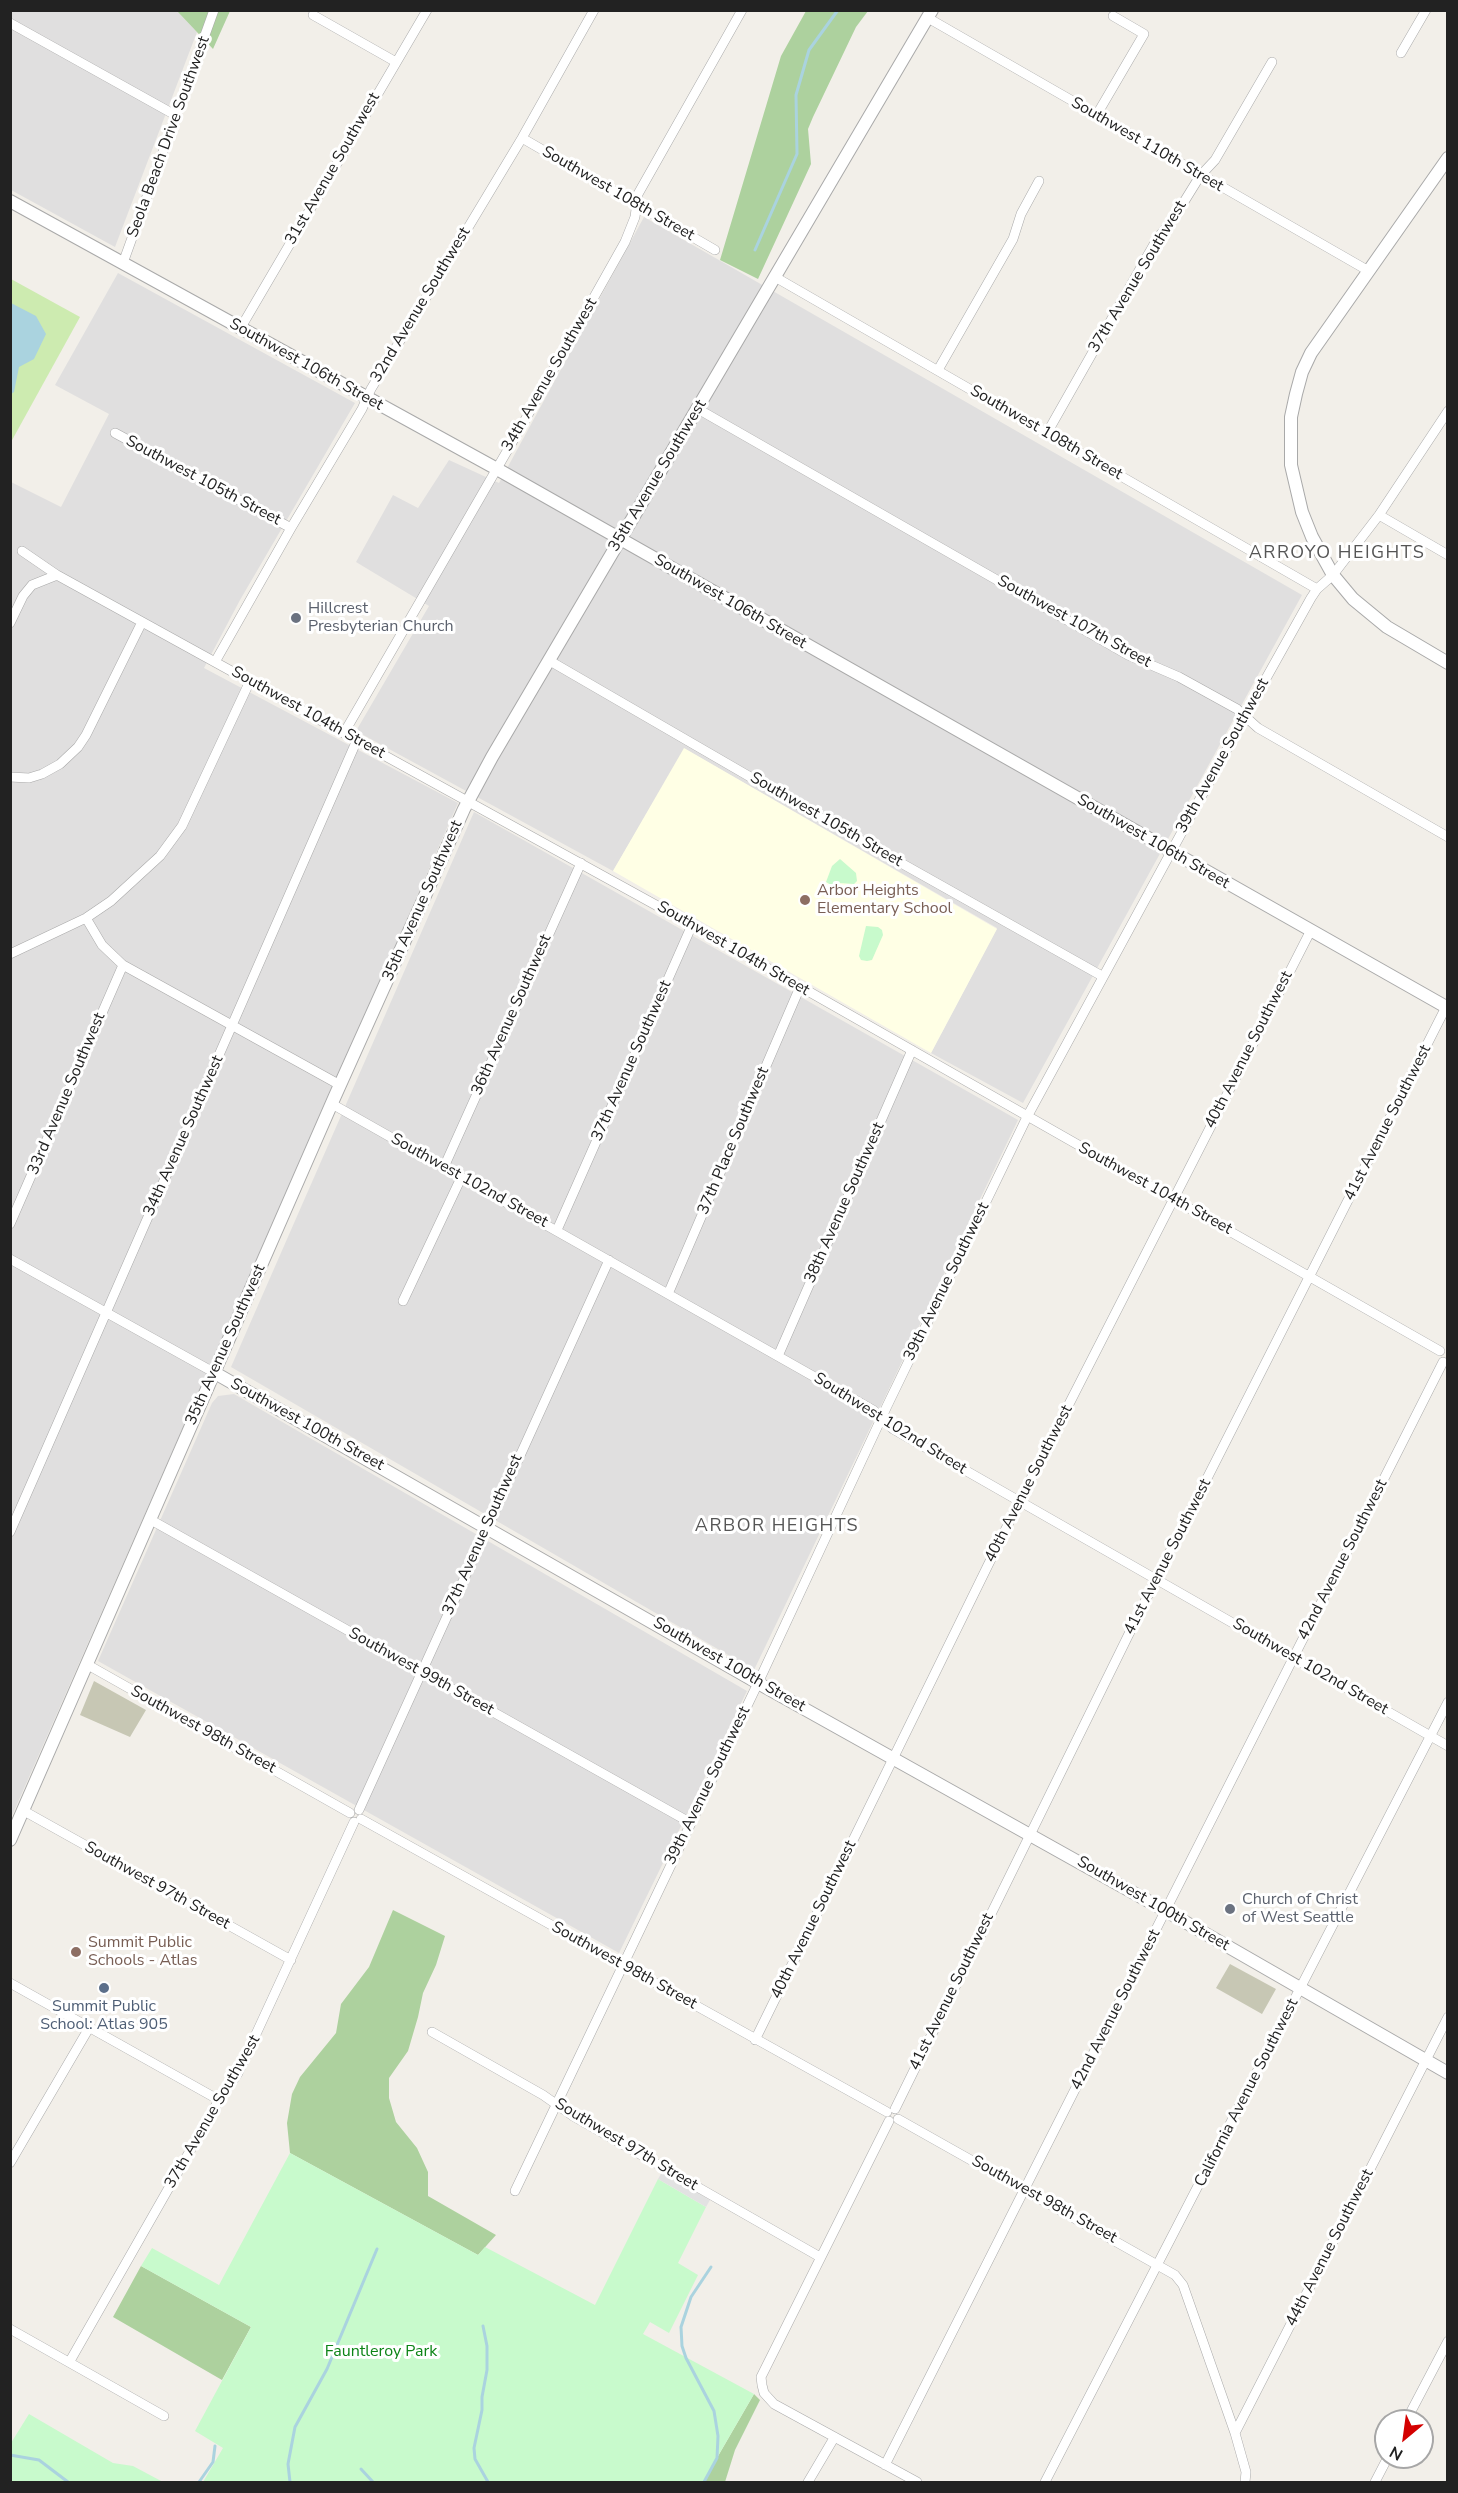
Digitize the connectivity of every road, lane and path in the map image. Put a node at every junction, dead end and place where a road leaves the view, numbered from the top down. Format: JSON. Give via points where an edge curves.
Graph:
{"nodes":[{"id":1,"x":214,"y":10,"type":"edge"},
{"id":2,"x":427,"y":10,"type":"edge"},
{"id":3,"x":594,"y":10,"type":"edge"},
{"id":4,"x":742,"y":10,"type":"edge"},
{"id":5,"x":1426,"y":10,"type":"edge"},
{"id":6,"x":930,"y":14,"type":"edge"},
{"id":7,"x":313,"y":15,"type":"dead end"},
{"id":8,"x":1113,"y":16,"type":"dead end"},
{"id":9,"x":10,"y":23,"type":"edge"},
{"id":10,"x":1401,"y":53,"type":"dead end"},
{"id":11,"x":396,"y":62,"type":"junction"},
{"id":12,"x":1272,"y":62,"type":"dead end"},
{"id":13,"x":177,"y":116,"type":"junction"},
{"id":14,"x":1096,"y":116,"type":"junction"},
{"id":15,"x":522,"y":138,"type":"junction"},
{"id":16,"x":1448,"y":158,"type":"edge"},
{"id":17,"x":1200,"y":176,"type":"junction"},
{"id":18,"x":1039,"y":182,"type":"dead end"},
{"id":19,"x":10,"y":201,"type":"edge"},
{"id":20,"x":637,"y":205,"type":"junction"},
{"id":21,"x":716,"y":250,"type":"dead end"},
{"id":22,"x":123,"y":263,"type":"junction"},
{"id":23,"x":1367,"y":270,"type":"junction"},
{"id":24,"x":775,"y":277,"type":"junction"},
{"id":25,"x":240,"y":328,"type":"junction"},
{"id":26,"x":938,"y":370,"type":"junction"},
{"id":27,"x":367,"y":398,"type":"junction"},
{"id":28,"x":698,"y":409,"type":"junction"},
{"id":29,"x":1448,"y":411,"type":"edge"},
{"id":30,"x":115,"y":433,"type":"dead end"},
{"id":31,"x":1047,"y":433,"type":"junction"},
{"id":32,"x":496,"y":469,"type":"junction"},
{"id":33,"x":1379,"y":515,"type":"junction"},
{"id":34,"x":291,"y":528,"type":"junction"},
{"id":35,"x":620,"y":540,"type":"junction"},
{"id":36,"x":22,"y":552,"type":"dead end"},
{"id":37,"x":1448,"y":555,"type":"edge"},
{"id":38,"x":57,"y":575,"type":"junction"},
{"id":39,"x":1333,"y":575,"type":"junction"},
{"id":40,"x":1317,"y":589,"type":"junction"},
{"id":41,"x":142,"y":622,"type":"junction"},
{"id":42,"x":10,"y":623,"type":"edge"},
{"id":43,"x":550,"y":661,"type":"junction"},
{"id":44,"x":215,"y":662,"type":"junction"},
{"id":45,"x":1448,"y":663,"type":"edge"},
{"id":46,"x":250,"y":681,"type":"junction"},
{"id":47,"x":1245,"y":716,"type":"junction"},
{"id":48,"x":344,"y":733,"type":"junction"},
{"id":49,"x":357,"y":740,"type":"junction"},
{"id":50,"x":10,"y":777,"type":"edge"},
{"id":51,"x":468,"y":802,"type":"junction"},
{"id":52,"x":1448,"y":837,"type":"edge"},
{"id":53,"x":1170,"y":852,"type":"junction"},
{"id":54,"x":581,"y":862,"type":"junction"},
{"id":55,"x":86,"y":918,"type":"junction"},
{"id":56,"x":692,"y":925,"type":"junction"},
{"id":57,"x":1310,"y":932,"type":"junction"},
{"id":58,"x":10,"y":954,"type":"edge"},
{"id":59,"x":123,"y":964,"type":"junction"},
{"id":60,"x":1102,"y":976,"type":"junction"},
{"id":61,"x":800,"y":987,"type":"junction"},
{"id":62,"x":1447,"y":1008,"type":"edge"},
{"id":63,"x":233,"y":1024,"type":"junction"},
{"id":64,"x":912,"y":1050,"type":"junction"},
{"id":65,"x":340,"y":1085,"type":"junction"},
{"id":66,"x":332,"y":1104,"type":"junction"},
{"id":67,"x":1027,"y":1117,"type":"junction"},
{"id":68,"x":444,"y":1167,"type":"junction"},
{"id":69,"x":461,"y":1178,"type":"junction"},
{"id":70,"x":1172,"y":1200,"type":"junction"},
{"id":71,"x":10,"y":1224,"type":"edge"},
{"id":72,"x":557,"y":1230,"type":"junction"},
{"id":73,"x":10,"y":1259,"type":"edge"},
{"id":74,"x":609,"y":1260,"type":"junction"},
{"id":75,"x":1310,"y":1277,"type":"junction"},
{"id":76,"x":668,"y":1294,"type":"junction"},
{"id":77,"x":403,"y":1301,"type":"dead end"},
{"id":78,"x":107,"y":1313,"type":"junction"},
{"id":79,"x":1444,"y":1349,"type":"edge"},
{"id":80,"x":778,"y":1356,"type":"junction"},
{"id":81,"x":1445,"y":1363,"type":"edge"},
{"id":82,"x":215,"y":1373,"type":"junction"},
{"id":83,"x":882,"y":1419,"type":"junction"},
{"id":84,"x":1019,"y":1502,"type":"junction"},
{"id":85,"x":151,"y":1520,"type":"junction"},
{"id":86,"x":487,"y":1526,"type":"junction"},
{"id":87,"x":10,"y":1532,"type":"edge"},
{"id":88,"x":1156,"y":1580,"type":"junction"},
{"id":89,"x":1294,"y":1658,"type":"junction"},
{"id":90,"x":88,"y":1665,"type":"junction"},
{"id":91,"x":421,"y":1672,"type":"junction"},
{"id":92,"x":758,"y":1683,"type":"junction"},
{"id":93,"x":1448,"y":1702,"type":"edge"},
{"id":94,"x":1430,"y":1736,"type":"junction"},
{"id":95,"x":1448,"y":1746,"type":"edge"},
{"id":96,"x":893,"y":1757,"type":"junction"},
{"id":97,"x":24,"y":1811,"type":"junction"},
{"id":98,"x":356,"y":1816,"type":"junction"},
{"id":99,"x":691,"y":1823,"type":"junction"},
{"id":100,"x":1030,"y":1834,"type":"junction"},
{"id":101,"x":10,"y":1840,"type":"edge"},
{"id":102,"x":1166,"y":1911,"type":"junction"},
{"id":103,"x":291,"y":1960,"type":"junction"},
{"id":104,"x":622,"y":1964,"type":"junction"},
{"id":105,"x":10,"y":1983,"type":"edge"},
{"id":106,"x":1301,"y":1989,"type":"junction"},
{"id":107,"x":1448,"y":2017,"type":"edge"},
{"id":108,"x":89,"y":2028,"type":"junction"},
{"id":109,"x":432,"y":2032,"type":"dead end"},
{"id":110,"x":755,"y":2040,"type":"junction"},
{"id":111,"x":1426,"y":2060,"type":"junction"},
{"id":112,"x":1448,"y":2073,"type":"edge"},
{"id":113,"x":219,"y":2100,"type":"junction"},
{"id":114,"x":557,"y":2105,"type":"junction"},
{"id":115,"x":892,"y":2115,"type":"junction"},
{"id":116,"x":10,"y":2163,"type":"edge"},
{"id":117,"x":1026,"y":2190,"type":"junction"},
{"id":118,"x":515,"y":2191,"type":"dead end"},
{"id":119,"x":820,"y":2257,"type":"junction"},
{"id":120,"x":1158,"y":2264,"type":"junction"},
{"id":121,"x":10,"y":2329,"type":"edge"},
{"id":122,"x":1448,"y":2341,"type":"edge"},
{"id":123,"x":70,"y":2361,"type":"junction"},
{"id":124,"x":1412,"y":2409,"type":"edge"},
{"id":125,"x":164,"y":2416,"type":"dead end"},
{"id":126,"x":1235,"y":2433,"type":"junction"},
{"id":127,"x":834,"y":2438,"type":"junction"},
{"id":128,"x":885,"y":2465,"type":"junction"},
{"id":129,"x":808,"y":2482,"type":"edge"},
{"id":130,"x":917,"y":2482,"type":"edge"},
{"id":131,"x":1045,"y":2482,"type":"edge"},
{"id":132,"x":1245,"y":2482,"type":"edge"}],
"edges":[{"from":1,"to":13,"type":"street","name":"Seola Beach Drive Southwest"},
{"from":2,"to":11,"type":"street","name":"31st Avenue Southwest"},
{"from":3,"to":15,"type":"street","name":"32nd Avenue Southwest"},
{"from":4,"to":20,"type":"street","name":"34th Avenue Southwest","via":[[638,194]]},
{"from":5,"to":10,"type":"street"},
{"from":6,"to":14,"type":"street","name":"Southwest 110th Street"},
{"from":6,"to":24,"type":"street","name":"35th Avenue Southwest"},
{"from":7,"to":11,"type":"street"},
{"from":8,"to":14,"type":"street","via":[[1144,34]]},
{"from":9,"to":13,"type":"street"},
{"from":11,"to":25,"type":"street","name":"31st Avenue Southwest"},
{"from":12,"to":17,"type":"street","name":"37th Avenue Southwest","via":[[1215,160]]},
{"from":13,"to":22,"type":"street","name":"Seola Beach Drive Southwest"},
{"from":14,"to":17,"type":"street","name":"Southwest 110th Street"},
{"from":15,"to":20,"type":"street","name":"Southwest 108th Street"},
{"from":15,"to":27,"type":"street","name":"32nd Avenue Southwest"},
{"from":16,"to":23,"type":"street"},
{"from":17,"to":23,"type":"street","name":"Southwest 110th Street"},
{"from":17,"to":31,"type":"street","name":"37th Avenue Southwest","via":[[1157,239]]},
{"from":18,"to":26,"type":"street","via":[[1012,239]]},
{"from":19,"to":22,"type":"street","name":"Southwest 106th Street"},
{"from":20,"to":21,"type":"street","name":"Southwest 108th Street"},
{"from":20,"to":32,"type":"street","name":"34th Avenue Southwest","via":[[625,242]]},
{"from":22,"to":25,"type":"street","name":"Southwest 106th Street"},
{"from":23,"to":39,"type":"street","via":[[1311,353],[1291,417],[1295,488],[1312,537]]},
{"from":24,"to":26,"type":"street","name":"Southwest 108th Street"},
{"from":24,"to":28,"type":"street","name":"35th Avenue Southwest"},
{"from":25,"to":27,"type":"street","name":"Southwest 106th Street"},
{"from":26,"to":31,"type":"street","name":"Southwest 108th Street"},
{"from":27,"to":32,"type":"street","name":"Southwest 106th Street"},
{"from":27,"to":34,"type":"street","name":"32nd Avenue Southwest"},
{"from":28,"to":35,"type":"street","name":"35th Avenue Southwest"},
{"from":28,"to":47,"type":"street","name":"Southwest 107th Street","via":[[1128,655],[1179,677]]},
{"from":29,"to":33,"type":"street","name":"39th Avenue Southwest"},
{"from":30,"to":34,"type":"street","name":"Southwest 105th Street"},
{"from":31,"to":40,"type":"street","name":"Southwest 108th Street"},
{"from":32,"to":35,"type":"street","name":"Southwest 106th Street"},
{"from":32,"to":48,"type":"street","name":"34th Avenue Southwest"},
{"from":33,"to":37,"type":"street"},
{"from":33,"to":39,"type":"street","name":"39th Avenue Southwest"},
{"from":34,"to":44,"type":"street","name":"32nd Avenue Southwest"},
{"from":35,"to":43,"type":"street","name":"35th Avenue Southwest"},
{"from":35,"to":53,"type":"street","name":"Southwest 106th Street"},
{"from":36,"to":38,"type":"street","name":"Southwest 104th Street"},
{"from":38,"to":41,"type":"street","name":"Southwest 104th Street"},
{"from":38,"to":42,"type":"street","via":[[32,585]]},
{"from":39,"to":40,"type":"street","name":"39th Avenue Southwest"},
{"from":39,"to":45,"type":"street","via":[[1353,599],[1387,627]]},
{"from":40,"to":47,"type":"street","name":"39th Avenue Southwest"},
{"from":41,"to":44,"type":"street","name":"Southwest 104th Street"},
{"from":41,"to":50,"type":"street","via":[[78,747],[42,774]]},
{"from":43,"to":51,"type":"street","name":"35th Avenue Southwest"},
{"from":43,"to":60,"type":"street","name":"Southwest 105th Street"},
{"from":44,"to":46,"type":"street","name":"Southwest 104th Street"},
{"from":46,"to":48,"type":"street","name":"Southwest 104th Street"},
{"from":46,"to":55,"type":"street","via":[[182,826],[134,882]]},
{"from":47,"to":52,"type":"street","name":"Southwest 107th Street","via":[[1258,728]]},
{"from":47,"to":53,"type":"street","name":"39th Avenue Southwest"},
{"from":48,"to":49,"type":"street","name":"Southwest 104th Street"},
{"from":49,"to":51,"type":"street","name":"Southwest 104th Street"},
{"from":49,"to":63,"type":"street","name":"34th Avenue Southwest"},
{"from":51,"to":54,"type":"street","name":"Southwest 104th Street"},
{"from":51,"to":65,"type":"street","name":"35th Avenue Southwest"},
{"from":53,"to":57,"type":"street","name":"Southwest 106th Street"},
{"from":53,"to":60,"type":"street","name":"39th Avenue Southwest"},
{"from":54,"to":56,"type":"street","name":"Southwest 104th Street"},
{"from":54,"to":68,"type":"street","name":"36th Avenue Southwest"},
{"from":55,"to":58,"type":"street"},
{"from":55,"to":59,"type":"street","via":[[102,945]]},
{"from":56,"to":61,"type":"street","name":"Southwest 104th Street"},
{"from":56,"to":72,"type":"street","name":"37th Avenue Southwest"},
{"from":57,"to":62,"type":"street","name":"Southwest 106th Street"},
{"from":57,"to":70,"type":"street","name":"40th Avenue Southwest"},
{"from":59,"to":63,"type":"street"},
{"from":59,"to":71,"type":"street","name":"33rd Avenue Southwest"},
{"from":60,"to":67,"type":"street","name":"39th Avenue Southwest"},
{"from":61,"to":64,"type":"street","name":"Southwest 104th Street"},
{"from":61,"to":76,"type":"street","name":"37th Place Southwest"},
{"from":62,"to":75,"type":"street","name":"41st Avenue Southwest"},
{"from":63,"to":65,"type":"street"},
{"from":63,"to":78,"type":"street","name":"34th Avenue Southwest"},
{"from":64,"to":67,"type":"street","name":"Southwest 104th Street"},
{"from":64,"to":80,"type":"street","name":"38th Avenue Southwest"},
{"from":65,"to":66,"type":"street","name":"35th Avenue Southwest"},
{"from":66,"to":68,"type":"street","name":"Southwest 102nd Street"},
{"from":66,"to":82,"type":"street","name":"35th Avenue Southwest"},
{"from":67,"to":70,"type":"street","name":"Southwest 104th Street"},
{"from":67,"to":83,"type":"street","name":"39th Avenue Southwest"},
{"from":68,"to":69,"type":"street","name":"Southwest 102nd Street"},
{"from":69,"to":72,"type":"street","name":"Southwest 102nd Street"},
{"from":69,"to":77,"type":"street"},
{"from":70,"to":75,"type":"street","name":"Southwest 104th Street"},
{"from":70,"to":84,"type":"street","name":"40th Avenue Southwest"},
{"from":72,"to":74,"type":"street","name":"Southwest 102nd Street"},
{"from":73,"to":78,"type":"street","name":"Southwest 100th Street"},
{"from":74,"to":76,"type":"street","name":"Southwest 102nd Street"},
{"from":74,"to":86,"type":"street","name":"37th Avenue Southwest"},
{"from":75,"to":79,"type":"street","name":"Southwest 104th Street"},
{"from":75,"to":88,"type":"street","name":"41st Avenue Southwest"},
{"from":76,"to":80,"type":"street","name":"Southwest 102nd Street"},
{"from":78,"to":82,"type":"street","name":"Southwest 100th Street"},
{"from":78,"to":87,"type":"street","name":"34th Avenue Southwest"},
{"from":79,"to":81,"type":"street","via":[[1439,1356]]},
{"from":80,"to":83,"type":"street","name":"Southwest 102nd Street","via":[[873,1410]]},
{"from":81,"to":89,"type":"street","name":"42nd Avenue Southwest"},
{"from":82,"to":85,"type":"street","name":"35th Avenue Southwest"},
{"from":82,"to":86,"type":"street","name":"Southwest 100th Street"},
{"from":83,"to":84,"type":"street","name":"Southwest 102nd Street"},
{"from":83,"to":92,"type":"street","name":"39th Avenue Southwest"},
{"from":84,"to":88,"type":"street","name":"Southwest 102nd Street"},
{"from":84,"to":96,"type":"street","name":"40th Avenue Southwest"},
{"from":85,"to":90,"type":"street","name":"35th Avenue Southwest"},
{"from":85,"to":91,"type":"street","name":"Southwest 99th Street"},
{"from":86,"to":91,"type":"street","name":"37th Avenue Southwest"},
{"from":86,"to":92,"type":"street","name":"Southwest 100th Street"},
{"from":88,"to":89,"type":"street","name":"Southwest 102nd Street"},
{"from":88,"to":100,"type":"street","name":"41st Avenue Southwest"},
{"from":89,"to":94,"type":"street","name":"Southwest 102nd Street"},
{"from":89,"to":102,"type":"street","name":"42nd Avenue Southwest"},
{"from":90,"to":97,"type":"street","name":"35th Avenue Southwest"},
{"from":90,"to":98,"type":"street","name":"Southwest 98th Street"},
{"from":91,"to":98,"type":"street","name":"37th Avenue Southwest"},
{"from":91,"to":99,"type":"street","name":"Southwest 99th Street"},
{"from":92,"to":96,"type":"street","name":"Southwest 100th Street"},
{"from":92,"to":99,"type":"street","name":"39th Avenue Southwest"},
{"from":93,"to":94,"type":"street","name":"California Avenue Southwest"},
{"from":94,"to":95,"type":"street","name":"Southwest 102nd Street"},
{"from":94,"to":106,"type":"street","name":"California Avenue Southwest"},
{"from":96,"to":100,"type":"street","name":"Southwest 100th Street"},
{"from":96,"to":110,"type":"street","name":"40th Avenue Southwest"},
{"from":97,"to":101,"type":"street","name":"35th Avenue Southwest"},
{"from":97,"to":103,"type":"street","name":"Southwest 97th Street"},
{"from":98,"to":103,"type":"street","name":"37th Avenue Southwest"},
{"from":98,"to":104,"type":"street","name":"Southwest 98th Street"},
{"from":99,"to":104,"type":"street","name":"39th Avenue Southwest"},
{"from":100,"to":102,"type":"street","name":"Southwest 100th Street"},
{"from":100,"to":115,"type":"street","name":"41st Avenue Southwest"},
{"from":102,"to":106,"type":"street","name":"Southwest 100th Street"},
{"from":102,"to":117,"type":"street","name":"42nd Avenue Southwest"},
{"from":103,"to":113,"type":"street","name":"37th Avenue Southwest","via":[[238,2073]]},
{"from":104,"to":110,"type":"street","name":"Southwest 98th Street"},
{"from":104,"to":114,"type":"street","name":"39th Avenue Southwest"},
{"from":105,"to":108,"type":"street"},
{"from":106,"to":111,"type":"street","name":"Southwest 100th Street"},
{"from":106,"to":120,"type":"street","name":"California Avenue Southwest"},
{"from":107,"to":111,"type":"street","name":"44th Avenue Southwest"},
{"from":108,"to":113,"type":"street"},
{"from":108,"to":116,"type":"street"},
{"from":109,"to":114,"type":"street","name":"Southwest 97th Street"},
{"from":110,"to":115,"type":"street","name":"Southwest 98th Street"},
{"from":111,"to":112,"type":"street","name":"Southwest 100th Street"},
{"from":111,"to":126,"type":"street","name":"44th Avenue Southwest"},
{"from":113,"to":123,"type":"street","name":"37th Avenue Southwest"},
{"from":114,"to":118,"type":"street","name":"39th Avenue Southwest"},
{"from":114,"to":119,"type":"street","name":"Southwest 97th Street"},
{"from":115,"to":117,"type":"street","name":"Southwest 98th Street"},
{"from":115,"to":119,"type":"street","name":"41st Avenue Southwest"},
{"from":117,"to":120,"type":"street","name":"Southwest 98th Street"},
{"from":117,"to":128,"type":"street","name":"42nd Avenue Southwest"},
{"from":119,"to":127,"type":"street","name":"41st Avenue Southwest","via":[[761,2377],[764,2393],[774,2404]]},
{"from":120,"to":126,"type":"street","name":"Southwest 98th Street","via":[[1183,2286]]},
{"from":120,"to":131,"type":"street","name":"California Avenue Southwest"},
{"from":121,"to":123,"type":"street"},
{"from":122,"to":124,"type":"street"},
{"from":123,"to":125,"type":"street"},
{"from":126,"to":132,"type":"street"},
{"from":127,"to":128,"type":"street"},
{"from":127,"to":129,"type":"street"},
{"from":128,"to":130,"type":"street"}]}
